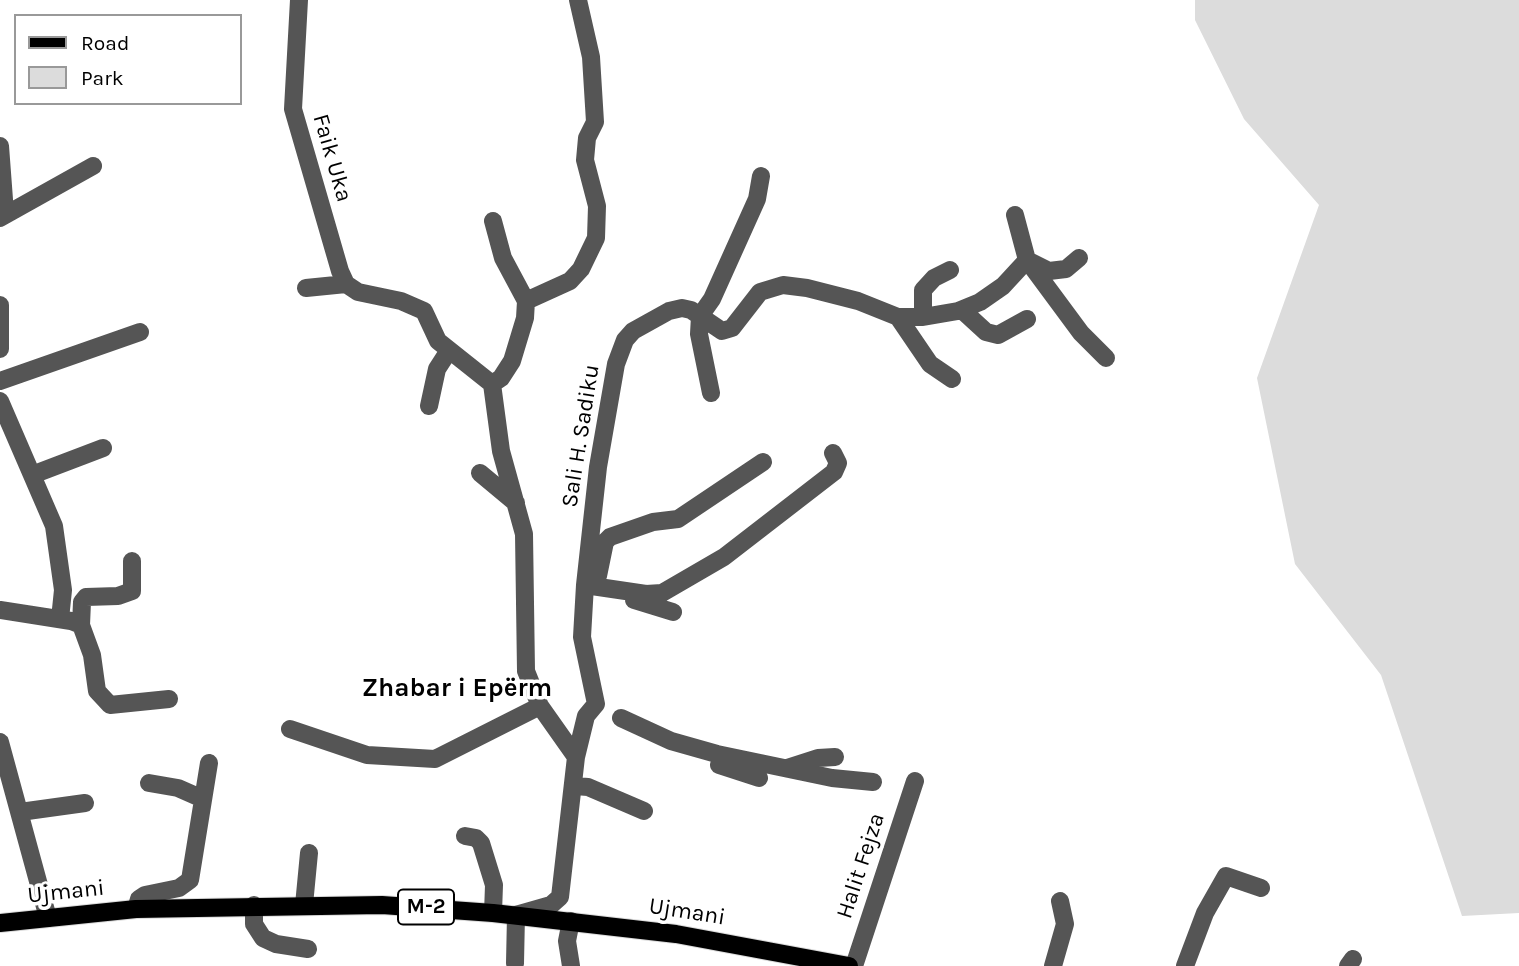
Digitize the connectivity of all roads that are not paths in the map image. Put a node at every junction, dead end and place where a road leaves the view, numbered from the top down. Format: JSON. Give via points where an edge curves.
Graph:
{"nodes":[{"id":1,"x":299,"y":0,"type":"edge"},
{"id":2,"x":578,"y":0,"type":"edge"},
{"id":3,"x":0,"y":146,"type":"edge"},
{"id":4,"x":93,"y":166,"type":"dead end"},
{"id":5,"x":761,"y":176,"type":"dead end"},
{"id":6,"x":3,"y":215,"type":"edge"},
{"id":7,"x":1015,"y":215,"type":"dead end"},
{"id":8,"x":493,"y":220,"type":"dead end"},
{"id":9,"x":1079,"y":258,"type":"dead end"},
{"id":10,"x":1027,"y":260,"type":"junction"},
{"id":11,"x":950,"y":270,"type":"dead end"},
{"id":12,"x":346,"y":284,"type":"junction"},
{"id":13,"x":306,"y":288,"type":"dead end"},
{"id":14,"x":526,"y":301,"type":"junction"},
{"id":15,"x":0,"y":305,"type":"edge"},
{"id":16,"x":962,"y":310,"type":"junction"},
{"id":17,"x":700,"y":317,"type":"junction"},
{"id":18,"x":898,"y":317,"type":"junction"},
{"id":19,"x":923,"y":317,"type":"junction"},
{"id":20,"x":1027,"y":319,"type":"dead end"},
{"id":21,"x":140,"y":332,"type":"dead end"},
{"id":22,"x":0,"y":349,"type":"edge"},
{"id":23,"x":448,"y":352,"type":"junction"},
{"id":24,"x":1106,"y":358,"type":"dead end"},
{"id":25,"x":952,"y":379,"type":"dead end"},
{"id":26,"x":0,"y":381,"type":"edge"},
{"id":27,"x":492,"y":384,"type":"junction"},
{"id":28,"x":711,"y":393,"type":"dead end"},
{"id":29,"x":0,"y":401,"type":"edge"},
{"id":30,"x":429,"y":406,"type":"dead end"},
{"id":31,"x":103,"y":448,"type":"dead end"},
{"id":32,"x":833,"y":453,"type":"dead end"},
{"id":33,"x":763,"y":462,"type":"dead end"},
{"id":34,"x":480,"y":473,"type":"dead end"},
{"id":35,"x":32,"y":475,"type":"junction"},
{"id":36,"x":516,"y":503,"type":"junction"},
{"id":37,"x":132,"y":561,"type":"dead end"},
{"id":38,"x":591,"y":586,"type":"junction"},
{"id":39,"x":620,"y":590,"type":"junction"},
{"id":40,"x":0,"y":610,"type":"edge"},
{"id":41,"x":673,"y":612,"type":"dead end"},
{"id":42,"x":60,"y":619,"type":"junction"},
{"id":43,"x":81,"y":625,"type":"junction"},
{"id":44,"x":169,"y":699,"type":"dead end"},
{"id":45,"x":596,"y":704,"type":"junction"},
{"id":46,"x":540,"y":706,"type":"junction"},
{"id":47,"x":621,"y":718,"type":"junction"},
{"id":48,"x":290,"y":729,"type":"dead end"},
{"id":49,"x":0,"y":742,"type":"edge"},
{"id":50,"x":576,"y":757,"type":"junction"},
{"id":51,"x":835,"y":757,"type":"dead end"},
{"id":52,"x":209,"y":763,"type":"dead end"},
{"id":53,"x":787,"y":768,"type":"junction"},
{"id":54,"x":759,"y":778,"type":"dead end"},
{"id":55,"x":915,"y":781,"type":"dead end"},
{"id":56,"x":873,"y":782,"type":"dead end"},
{"id":57,"x":149,"y":783,"type":"dead end"},
{"id":58,"x":575,"y":786,"type":"junction"},
{"id":59,"x":203,"y":799,"type":"junction"},
{"id":60,"x":85,"y":803,"type":"dead end"},
{"id":61,"x":644,"y":811,"type":"dead end"},
{"id":62,"x":20,"y":812,"type":"junction"},
{"id":63,"x":465,"y":836,"type":"dead end"},
{"id":64,"x":309,"y":853,"type":"dead end"},
{"id":65,"x":1261,"y":888,"type":"dead end"},
{"id":66,"x":134,"y":900,"type":"junction"},
{"id":67,"x":1060,"y":901,"type":"dead end"},
{"id":68,"x":254,"y":905,"type":"junction"},
{"id":69,"x":304,"y":905,"type":"junction"},
{"id":70,"x":494,"y":913,"type":"junction"},
{"id":71,"x":516,"y":915,"type":"junction"},
{"id":72,"x":48,"y":918,"type":"junction"},
{"id":73,"x":571,"y":921,"type":"junction"},
{"id":74,"x":0,"y":923,"type":"edge"},
{"id":75,"x":308,"y":949,"type":"dead end"},
{"id":76,"x":515,"y":963,"type":"dead end"},
{"id":77,"x":571,"y":966,"type":"edge"},
{"id":78,"x":849,"y":966,"type":"edge"},
{"id":79,"x":855,"y":966,"type":"edge"},
{"id":80,"x":1053,"y":966,"type":"edge"},
{"id":81,"x":1185,"y":966,"type":"edge"}],
"edges":[{"from":1,"to":12,"type":"street","name":"Faik Uka","via":[[292,95],[295,123]]},
{"from":2,"to":14,"type":"street","via":[[591,57],[595,122],[587,138],[585,160],[597,206],[596,238],[570,281]]},
{"from":3,"to":6,"type":"street"},
{"from":4,"to":6,"type":"street"},
{"from":5,"to":17,"type":"street","via":[[757,199]]},
{"from":7,"to":10,"type":"street"},
{"from":8,"to":14,"type":"street","via":[[503,258]]},
{"from":9,"to":10,"type":"street","via":[[1066,269],[1049,271]]},
{"from":10,"to":16,"type":"street","name":"Sali H. Sadiku","via":[[1003,286]]},
{"from":10,"to":24,"type":"street"},
{"from":11,"to":19,"type":"street","via":[[923,290]]},
{"from":12,"to":13,"type":"street"},
{"from":12,"to":23,"type":"street","via":[[358,292],[424,311]]},
{"from":14,"to":27,"type":"street","via":[[512,361],[501,379]]},
{"from":15,"to":22,"type":"street"},
{"from":16,"to":19,"type":"street","name":"Sali H. Sadiku"},
{"from":16,"to":20,"type":"street","via":[[986,331],[998,335]]},
{"from":17,"to":18,"type":"street","name":"Sali H. Sadiku","via":[[722,331],[732,328],[760,292],[783,285],[858,301]]},
{"from":17,"to":28,"type":"street"},
{"from":17,"to":38,"type":"street","name":"Sali H. Sadiku","via":[[682,308],[669,311],[634,331],[619,352],[598,467]]},
{"from":18,"to":19,"type":"street","name":"Sali H. Sadiku"},
{"from":18,"to":25,"type":"street","via":[[930,364]]},
{"from":21,"to":26,"type":"street"},
{"from":23,"to":27,"type":"street"},
{"from":23,"to":30,"type":"street","via":[[437,369]]},
{"from":27,"to":36,"type":"street","via":[[494,413]]},
{"from":29,"to":35,"type":"street"},
{"from":31,"to":35,"type":"street"},
{"from":32,"to":39,"type":"street","via":[[838,463],[834,472],[713,564],[662,593]]},
{"from":33,"to":38,"type":"street","name":"Sali H. Sadiku","via":[[678,519],[610,537]]},
{"from":34,"to":36,"type":"street"},
{"from":35,"to":42,"type":"street","via":[[52,516],[59,545]]},
{"from":36,"to":46,"type":"street","via":[[524,534],[524,657]]},
{"from":37,"to":43,"type":"street","via":[[132,591],[86,597]]},
{"from":38,"to":39,"type":"street"},
{"from":38,"to":45,"type":"street","name":"Sali H. Sadiku","via":[[582,637]]},
{"from":39,"to":41,"type":"street","via":[[627,597]]},
{"from":40,"to":42,"type":"street"},
{"from":42,"to":43,"type":"street"},
{"from":43,"to":44,"type":"street","via":[[92,655],[97,691],[106,703]]},
{"from":45,"to":47,"type":"street"},
{"from":45,"to":50,"type":"street","via":[[586,716]]},
{"from":46,"to":48,"type":"street","via":[[435,759],[367,755]]},
{"from":46,"to":50,"type":"street"},
{"from":47,"to":53,"type":"street","via":[[671,741]]},
{"from":47,"to":54,"type":"street","via":[[629,729],[663,747]]},
{"from":49,"to":62,"type":"street"},
{"from":50,"to":58,"type":"street"},
{"from":51,"to":53,"type":"street"},
{"from":52,"to":59,"type":"street","name":"Ujmani"},
{"from":53,"to":56,"type":"street"},
{"from":55,"to":79,"type":"street","name":"Halit Fejza"},
{"from":57,"to":59,"type":"street"},
{"from":58,"to":61,"type":"street"},
{"from":58,"to":71,"type":"street","via":[[560,897],[551,905]]},
{"from":59,"to":66,"type":"street","name":"Ujmani","via":[[190,880],[179,888]]},
{"from":60,"to":62,"type":"street"},
{"from":62,"to":72,"type":"street"},
{"from":63,"to":70,"type":"street","via":[[481,844],[494,885]]},
{"from":64,"to":69,"type":"street"},
{"from":65,"to":81,"type":"street","via":[[1226,876],[1205,913]]},
{"from":66,"to":68,"type":"main road","name":"Ujmani","number":"M-2"},
{"from":66,"to":72,"type":"main road","name":"Ujmani","number":"M-2"},
{"from":67,"to":80,"type":"street","via":[[1065,923]]},
{"from":68,"to":69,"type":"main road","name":"Ujmani","number":"M-2"},
{"from":68,"to":75,"type":"street","via":[[254,924],[263,938]]},
{"from":69,"to":70,"type":"main road","name":"Ujmani","number":"M-2"},
{"from":70,"to":71,"type":"main road","name":"Ujmani","number":"M-2"},
{"from":71,"to":73,"type":"main road","name":"Ujmani","number":"M-2"},
{"from":71,"to":76,"type":"street"},
{"from":72,"to":74,"type":"main road","name":"Ujmani","number":"M-2"},
{"from":73,"to":77,"type":"street","via":[[567,941]]},
{"from":73,"to":78,"type":"main road","name":"Ujmani","number":"M-2","via":[[676,933]]}]}
